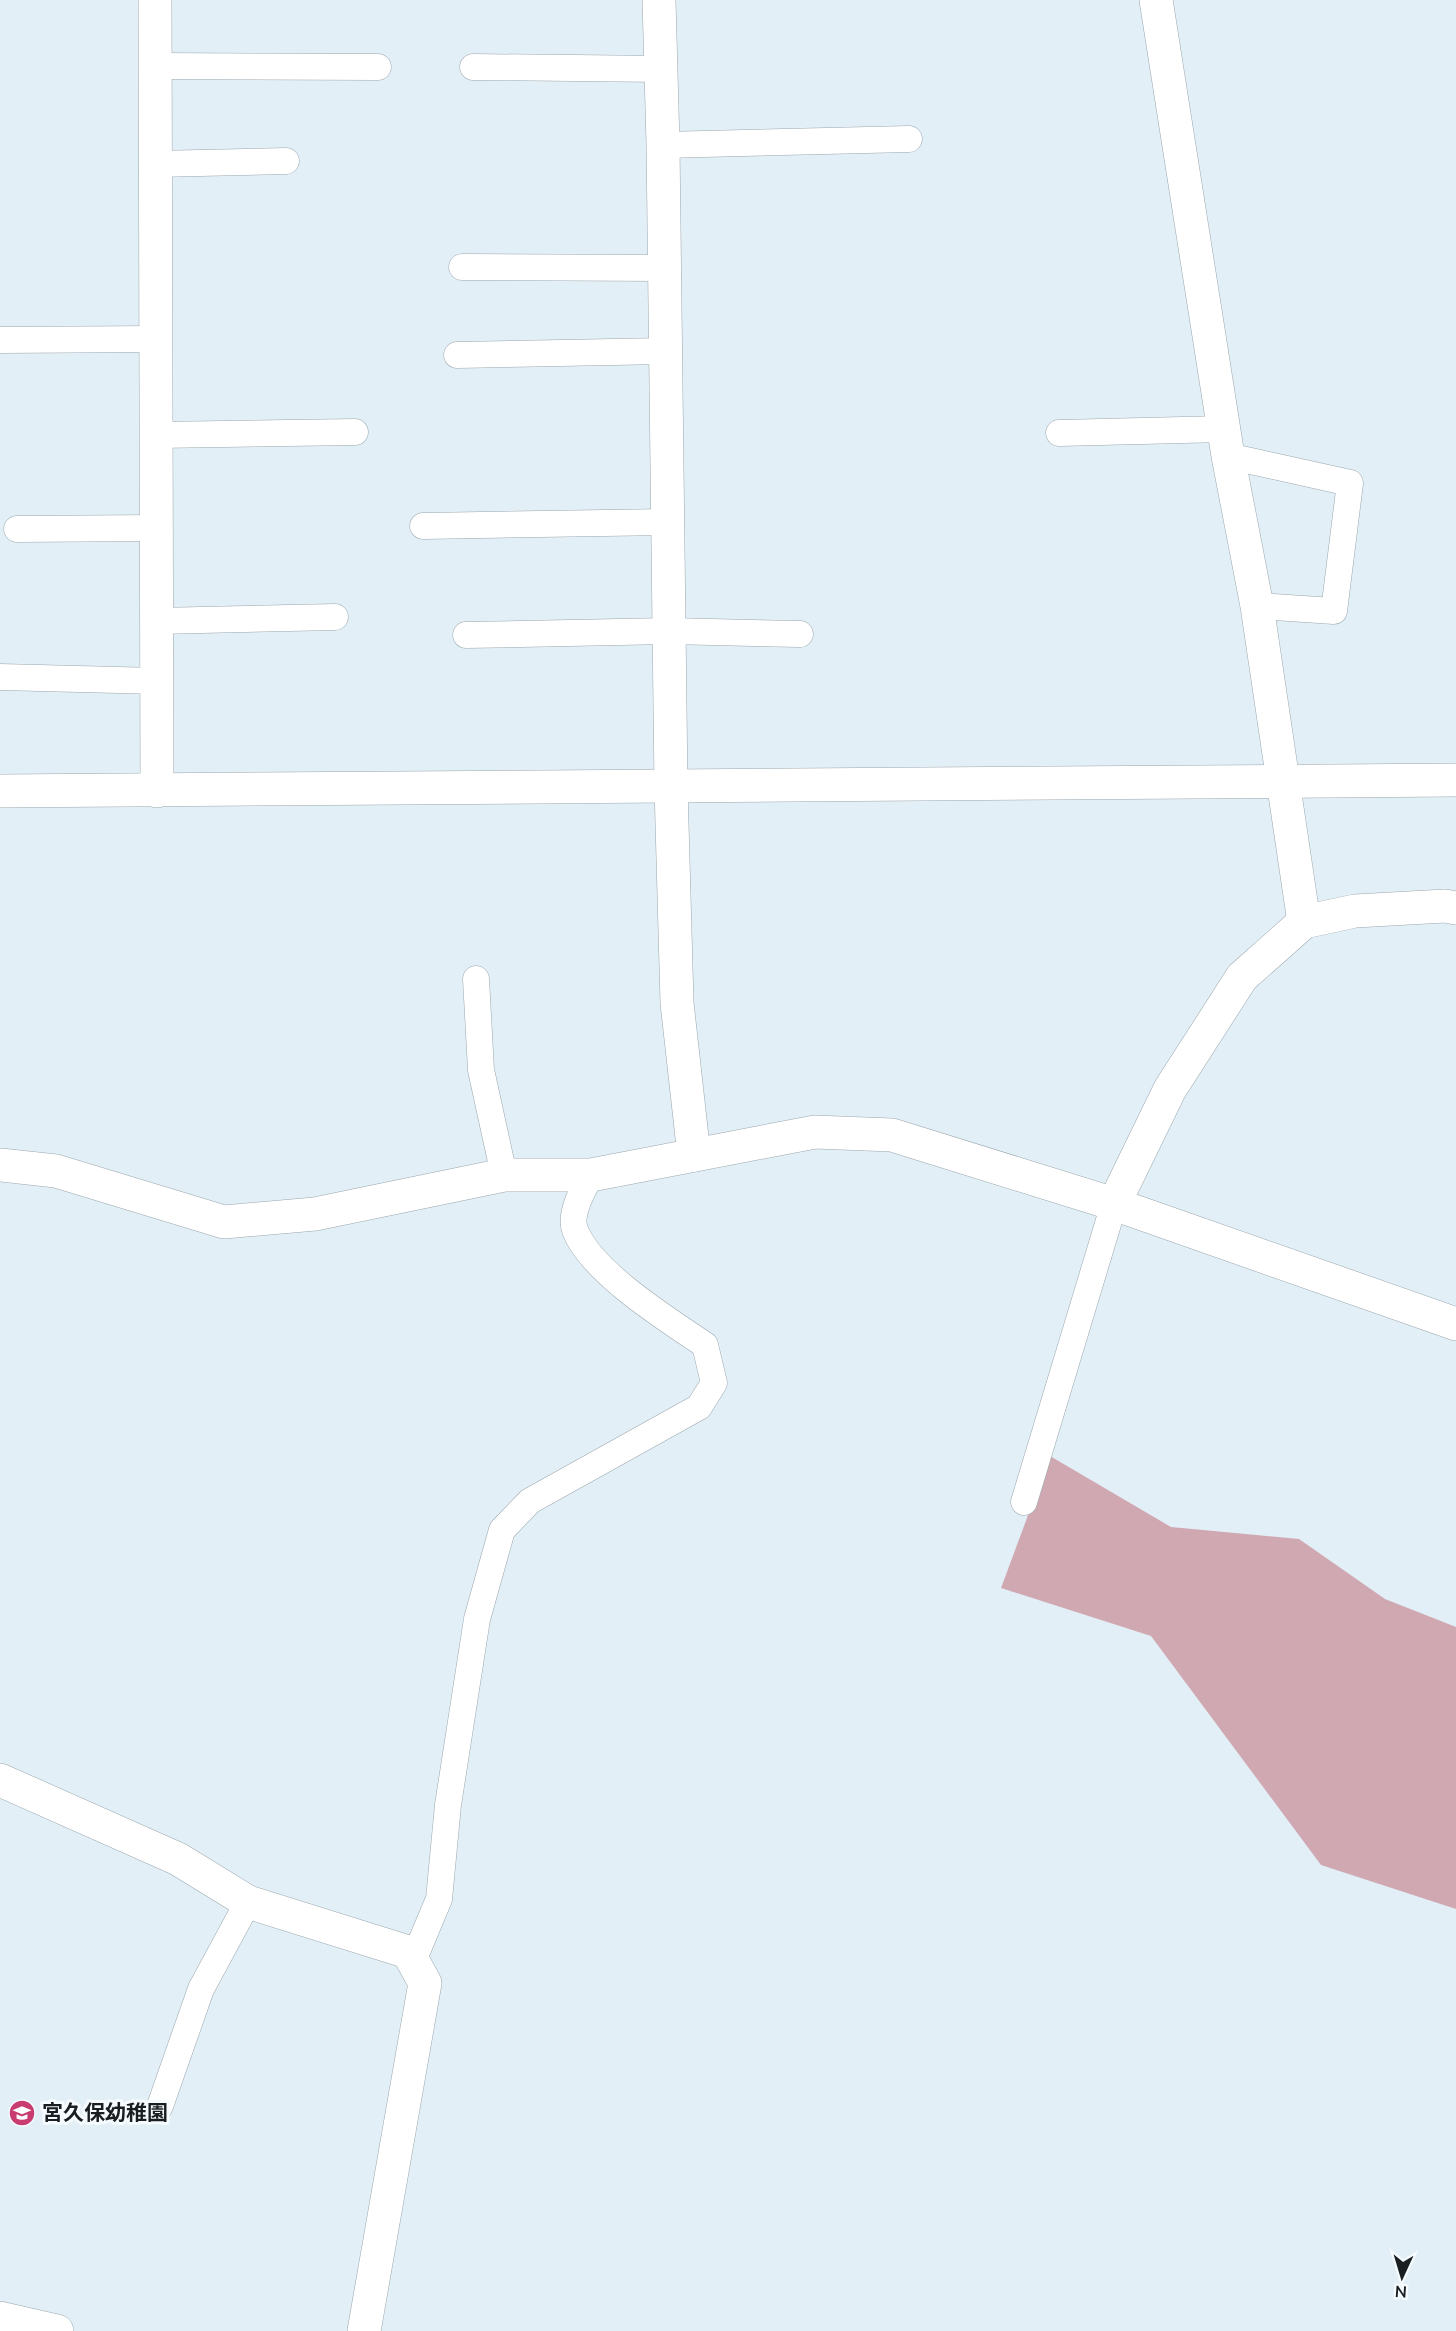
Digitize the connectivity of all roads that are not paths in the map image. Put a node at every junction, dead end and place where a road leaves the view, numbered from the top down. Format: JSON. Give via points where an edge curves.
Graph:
{"nodes":[{"id":1,"x":155,"y":0,"type":"edge"},
{"id":2,"x":659,"y":0,"type":"edge"},
{"id":3,"x":1155,"y":0,"type":"edge"},
{"id":4,"x":155,"y":66,"type":"junction"},
{"id":5,"x":378,"y":67,"type":"dead end"},
{"id":6,"x":473,"y":67,"type":"dead end"},
{"id":7,"x":662,"y":69,"type":"junction"},
{"id":8,"x":909,"y":138,"type":"dead end"},
{"id":9,"x":663,"y":145,"type":"junction"},
{"id":10,"x":286,"y":161,"type":"dead end"},
{"id":11,"x":156,"y":164,"type":"junction"},
{"id":12,"x":462,"y":267,"type":"dead end"},
{"id":13,"x":665,"y":268,"type":"junction"},
{"id":14,"x":156,"y":339,"type":"junction"},
{"id":15,"x":0,"y":340,"type":"edge"},
{"id":16,"x":665,"y":351,"type":"junction"},
{"id":17,"x":457,"y":355,"type":"dead end"},
{"id":18,"x":355,"y":432,"type":"dead end"},
{"id":19,"x":1059,"y":433,"type":"dead end"},
{"id":20,"x":156,"y":435,"type":"junction"},
{"id":21,"x":1226,"y":442,"type":"junction"},
{"id":22,"x":668,"y":522,"type":"junction"},
{"id":23,"x":423,"y":526,"type":"dead end"},
{"id":24,"x":156,"y":528,"type":"junction"},
{"id":25,"x":17,"y":529,"type":"dead end"},
{"id":26,"x":1257,"y":606,"type":"junction"},
{"id":27,"x":335,"y":617,"type":"dead end"},
{"id":28,"x":157,"y":621,"type":"junction"},
{"id":29,"x":669,"y":631,"type":"junction"},
{"id":30,"x":800,"y":634,"type":"dead end"},
{"id":31,"x":466,"y":635,"type":"dead end"},
{"id":32,"x":0,"y":677,"type":"edge"},
{"id":33,"x":157,"y":681,"type":"junction"},
{"id":34,"x":1456,"y":780,"type":"edge"},
{"id":35,"x":1283,"y":781,"type":"junction"},
{"id":36,"x":671,"y":787,"type":"junction"},
{"id":37,"x":157,"y":790,"type":"junction"},
{"id":38,"x":0,"y":792,"type":"edge"},
{"id":39,"x":1456,"y":908,"type":"edge"},
{"id":40,"x":1304,"y":922,"type":"junction"},
{"id":41,"x":476,"y":979,"type":"dead end"},
{"id":42,"x":694,"y":1155,"type":"junction"},
{"id":43,"x":0,"y":1165,"type":"edge"},
{"id":44,"x":504,"y":1175,"type":"junction"},
{"id":45,"x":591,"y":1175,"type":"junction"},
{"id":46,"x":1114,"y":1204,"type":"junction"},
{"id":47,"x":1456,"y":1324,"type":"edge"},
{"id":48,"x":1024,"y":1502,"type":"dead end"},
{"id":49,"x":0,"y":1780,"type":"edge"},
{"id":50,"x":248,"y":1902,"type":"junction"},
{"id":51,"x":413,"y":1961,"type":"junction"},
{"id":52,"x":160,"y":2106,"type":"dead end"},
{"id":53,"x":0,"y":2318,"type":"edge"},
{"id":54,"x":57,"y":2331,"type":"edge"},
{"id":55,"x":364,"y":2331,"type":"edge"}],
"edges":[{"from":1,"to":4,"type":"street"},
{"from":2,"to":7,"type":"street"},
{"from":3,"to":21,"type":"street"},
{"from":4,"to":5,"type":"lane"},
{"from":4,"to":11,"type":"street"},
{"from":6,"to":7,"type":"lane"},
{"from":7,"to":9,"type":"street"},
{"from":8,"to":9,"type":"lane"},
{"from":9,"to":13,"type":"street"},
{"from":10,"to":11,"type":"lane"},
{"from":11,"to":14,"type":"street"},
{"from":12,"to":13,"type":"lane"},
{"from":13,"to":16,"type":"street"},
{"from":14,"to":15,"type":"lane"},
{"from":14,"to":20,"type":"street"},
{"from":16,"to":17,"type":"lane"},
{"from":16,"to":22,"type":"street"},
{"from":18,"to":20,"type":"lane"},
{"from":19,"to":21,"type":"lane"},
{"from":20,"to":24,"type":"street"},
{"from":21,"to":26,"type":"street"},
{"from":21,"to":26,"type":"lane","via":[[1350,483],[1334,611]]},
{"from":22,"to":23,"type":"lane"},
{"from":22,"to":29,"type":"street"},
{"from":24,"to":25,"type":"lane"},
{"from":24,"to":28,"type":"street"},
{"from":26,"to":35,"type":"street"},
{"from":27,"to":28,"type":"lane"},
{"from":28,"to":33,"type":"street"},
{"from":29,"to":30,"type":"lane"},
{"from":29,"to":31,"type":"lane"},
{"from":29,"to":36,"type":"street"},
{"from":32,"to":33,"type":"lane"},
{"from":33,"to":37,"type":"street"},
{"from":34,"to":35,"type":"street"},
{"from":35,"to":36,"type":"street"},
{"from":35,"to":40,"type":"street"},
{"from":36,"to":37,"type":"street"},
{"from":36,"to":42,"type":"street","via":[[677,1003]]},
{"from":37,"to":38,"type":"street"},
{"from":39,"to":40,"type":"street","via":[[1355,911]]},
{"from":40,"to":46,"type":"street","via":[[1242,977],[1170,1089]]},
{"from":41,"to":44,"type":"lane","via":[[481,1070]]},
{"from":42,"to":45,"type":"street"},
{"from":42,"to":46,"type":"street","via":[[815,1132],[892,1136]]},
{"from":43,"to":44,"type":"street","via":[[56,1171],[224,1222],[315,1214]]},
{"from":44,"to":45,"type":"street"},
{"from":45,"to":51,"type":"lane","via":[[578,1198],[574,1229],[592,1258],[648,1306],[705,1345],[714,1383],[699,1407],[530,1501],[502,1530],[477,1619],[448,1805],[439,1899]]},
{"from":46,"to":47,"type":"street"},
{"from":46,"to":48,"type":"lane"},
{"from":49,"to":50,"type":"street","via":[[178,1859]]},
{"from":50,"to":51,"type":"street","via":[[408,1952]]},
{"from":50,"to":52,"type":"lane","via":[[201,1989]]},
{"from":51,"to":55,"type":"street","via":[[425,1983]]},
{"from":53,"to":54,"type":"street"}]}
